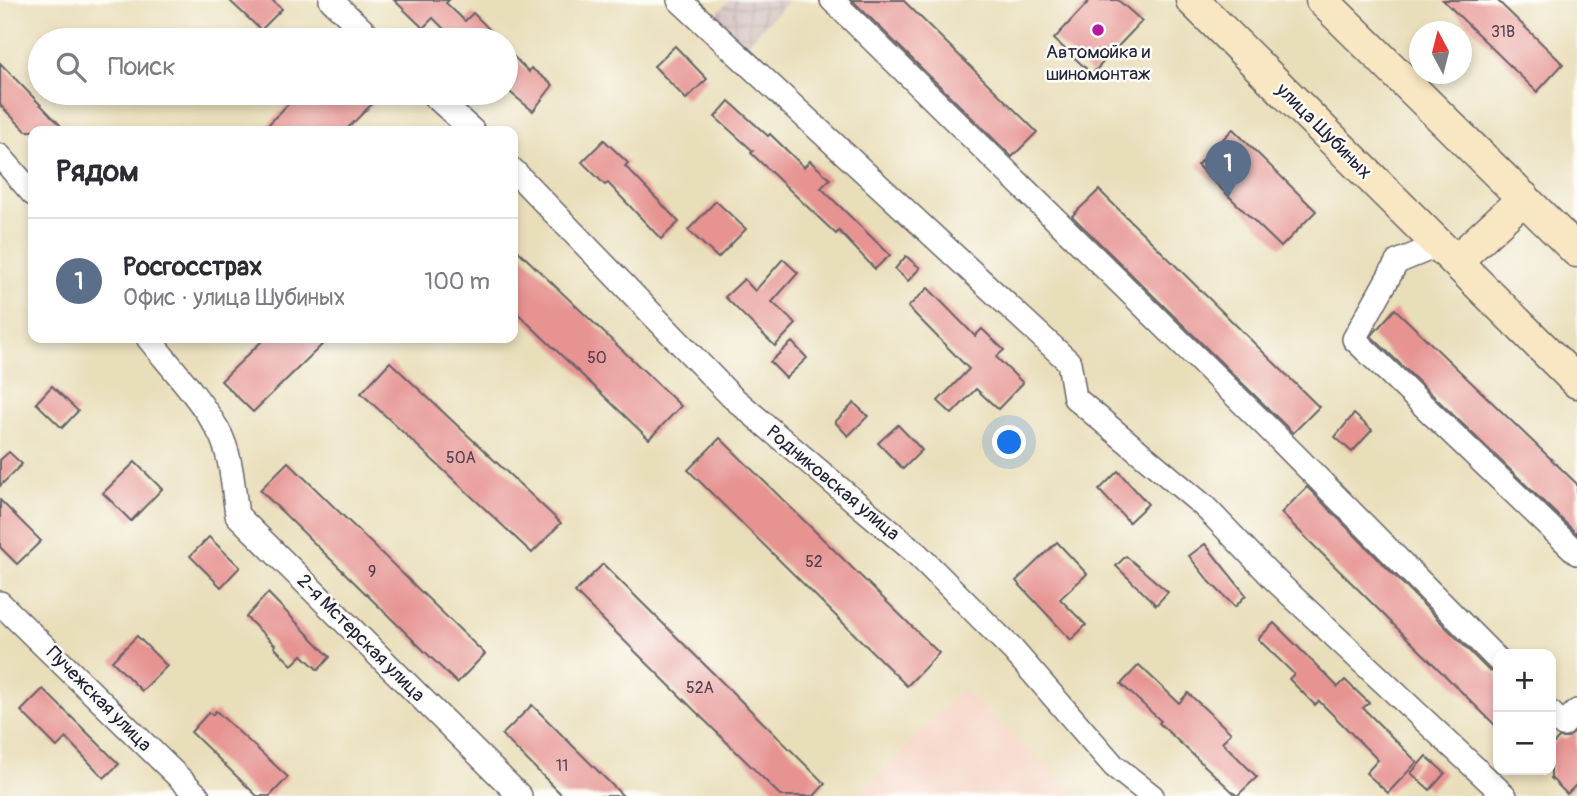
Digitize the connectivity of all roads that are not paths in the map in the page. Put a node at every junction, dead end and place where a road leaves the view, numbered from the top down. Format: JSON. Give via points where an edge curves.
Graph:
{"nodes":[{"id":1,"x":331,"y":0,"type":"edge"},
{"id":2,"x":679,"y":0,"type":"edge"},
{"id":3,"x":831,"y":0,"type":"edge"},
{"id":4,"x":1192,"y":0,"type":"edge"},
{"id":5,"x":1322,"y":0,"type":"edge"},
{"id":6,"x":360,"y":28,"type":"edge"},
{"id":7,"x":444,"y":105,"type":"edge"},
{"id":8,"x":467,"y":126,"type":"edge"},
{"id":9,"x":0,"y":156,"type":"edge"},
{"id":10,"x":518,"y":175,"type":"edge"},
{"id":11,"x":28,"y":188,"type":"edge"},
{"id":12,"x":1524,"y":198,"type":"junction"},
{"id":13,"x":1577,"y":251,"type":"edge"},
{"id":14,"x":1447,"y":253,"type":"junction"},
{"id":15,"x":152,"y":343,"type":"edge"},
{"id":16,"x":1577,"y":382,"type":"edge"},
{"id":17,"x":1577,"y":553,"type":"edge"},
{"id":18,"x":0,"y":603,"type":"edge"},
{"id":19,"x":1493,"y":655,"type":"edge"},
{"id":20,"x":1577,"y":711,"type":"edge"},
{"id":21,"x":1556,"y":718,"type":"edge"},
{"id":22,"x":198,"y":796,"type":"edge"},
{"id":23,"x":520,"y":796,"type":"edge"},
{"id":24,"x":1152,"y":796,"type":"edge"},
{"id":25,"x":1505,"y":796,"type":"edge"}],
"edges":[{"from":1,"to":6,"type":"street"},
{"from":2,"to":25,"type":"street","via":[[1069,362],[1075,398],[1205,507],[1275,580]]},
{"from":3,"to":19,"type":"street"},
{"from":4,"to":14,"type":"main road","name":"улица Шубиных"},
{"from":5,"to":12,"type":"main road"},
{"from":7,"to":8,"type":"street"},
{"from":9,"to":11,"type":"street"},
{"from":10,"to":24,"type":"street","name":"Родниковская улица","via":[[731,396],[917,554],[1013,650],[1114,766]]},
{"from":12,"to":13,"type":"main road"},
{"from":12,"to":14,"type":"main road"},
{"from":14,"to":16,"type":"main road","name":"улица Шубиных"},
{"from":14,"to":17,"type":"street","via":[[1397,262],[1354,339]]},
{"from":15,"to":23,"type":"street","name":"2-я Мстерская улица","via":[[219,432],[230,466],[237,515]]},
{"from":18,"to":22,"type":"street","name":"Пучежская улица"},
{"from":20,"to":21,"type":"street","via":[[1563,725]]}]}
